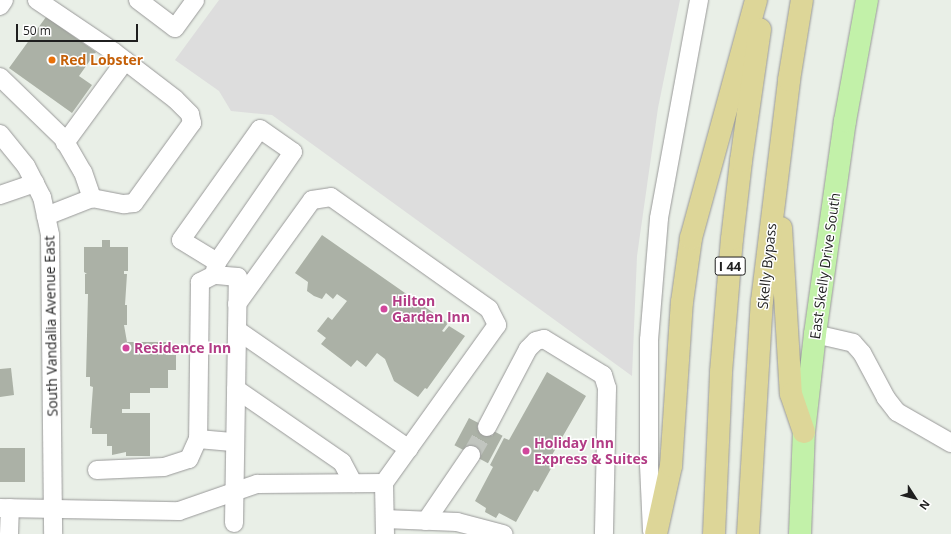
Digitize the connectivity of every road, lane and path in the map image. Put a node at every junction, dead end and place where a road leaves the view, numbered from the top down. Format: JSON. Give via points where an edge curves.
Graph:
{"nodes":[{"id":1,"x":4,"y":0,"type":"edge"},
{"id":2,"x":37,"y":0,"type":"edge"},
{"id":3,"x":138,"y":0,"type":"edge"},
{"id":4,"x":195,"y":0,"type":"edge"},
{"id":5,"x":699,"y":0,"type":"edge"},
{"id":6,"x":756,"y":0,"type":"edge"},
{"id":7,"x":765,"y":0,"type":"edge"},
{"id":8,"x":802,"y":0,"type":"edge"},
{"id":9,"x":867,"y":0,"type":"edge"},
{"id":10,"x":0,"y":6,"type":"edge"},
{"id":11,"x":125,"y":61,"type":"junction"},
{"id":12,"x":0,"y":77,"type":"edge"},
{"id":13,"x":0,"y":134,"type":"edge"},
{"id":14,"x":65,"y":143,"type":"junction"},
{"id":15,"x":777,"y":177,"type":"junction"},
{"id":16,"x":35,"y":183,"type":"junction"},
{"id":17,"x":1,"y":190,"type":"edge"},
{"id":18,"x":92,"y":198,"type":"junction"},
{"id":19,"x":46,"y":216,"type":"junction"},
{"id":20,"x":215,"y":269,"type":"junction"},
{"id":21,"x":237,"y":304,"type":"junction"},
{"id":22,"x":237,"y":330,"type":"junction"},
{"id":23,"x":815,"y":334,"type":"junction"},
{"id":24,"x":236,"y":389,"type":"junction"},
{"id":25,"x":487,"y":428,"type":"tunnel mouth"},
{"id":26,"x":804,"y":432,"type":"junction"},
{"id":27,"x":198,"y":439,"type":"junction"},
{"id":28,"x":234,"y":442,"type":"junction"},
{"id":29,"x":951,"y":443,"type":"edge"},
{"id":30,"x":409,"y":449,"type":"junction"},
{"id":31,"x":471,"y":454,"type":"tunnel mouth"},
{"id":32,"x":97,"y":470,"type":"dead end"},
{"id":33,"x":353,"y":483,"type":"junction"},
{"id":34,"x":384,"y":483,"type":"junction"},
{"id":35,"x":234,"y":492,"type":"junction"},
{"id":36,"x":5,"y":508,"type":"edge"},
{"id":37,"x":53,"y":509,"type":"junction"},
{"id":38,"x":426,"y":521,"type":"junction"},
{"id":39,"x":234,"y":523,"type":"dead end"},
{"id":40,"x":385,"y":527,"type":"edge"},
{"id":41,"x":10,"y":534,"type":"edge"},
{"id":42,"x":53,"y":534,"type":"edge"},
{"id":43,"x":502,"y":534,"type":"edge"},
{"id":44,"x":604,"y":534,"type":"edge"},
{"id":45,"x":652,"y":534,"type":"edge"},
{"id":46,"x":656,"y":534,"type":"edge"},
{"id":47,"x":714,"y":534,"type":"edge"},
{"id":48,"x":748,"y":534,"type":"edge"},
{"id":49,"x":800,"y":534,"type":"edge"}],
"edges":[{"from":1,"to":10,"type":"street"},
{"from":2,"to":11,"type":"street"},
{"from":3,"to":4,"type":"street","via":[[175,28]]},
{"from":5,"to":45,"type":"street","via":[[659,218],[650,340],[648,465]]},
{"from":6,"to":46,"type":"highway","via":[[691,238],[682,302],[671,466]]},
{"from":7,"to":47,"type":"highway","number":"I 44","via":[[732,239],[721,380]]},
{"from":8,"to":15,"type":"highway","name":"Skelly Bypass","number":"I 44"},
{"from":9,"to":23,"type":"main road","name":"East Skelly Drive South","via":[[845,120]]},
{"from":11,"to":14,"type":"street"},
{"from":11,"to":18,"type":"street","via":[[175,99],[190,114],[192,123],[134,203],[124,204]]},
{"from":12,"to":14,"type":"street","via":[[48,122]]},
{"from":13,"to":16,"type":"street","name":"South Vandalia Avenue East","via":[[26,166]]},
{"from":14,"to":18,"type":"street","via":[[83,172]]},
{"from":15,"to":26,"type":"highway","via":[[792,394]]},
{"from":15,"to":48,"type":"highway","name":"Skelly Bypass","number":"I 44","via":[[762,301]]},
{"from":16,"to":17,"type":"street"},
{"from":16,"to":19,"type":"street","name":"South Vandalia Avenue East","via":[[42,197]]},
{"from":18,"to":19,"type":"street"},
{"from":19,"to":37,"type":"street","name":"South Vandalia Avenue East","via":[[50,235]]},
{"from":20,"to":20,"type":"street","via":[[180,240],[260,129],[292,152]]},
{"from":20,"to":21,"type":"street","via":[[238,278]]},
{"from":20,"to":27,"type":"street","via":[[200,282]]},
{"from":21,"to":22,"type":"street"},
{"from":21,"to":30,"type":"street","via":[[312,200],[331,197],[489,309],[497,325]]},
{"from":22,"to":24,"type":"street"},
{"from":22,"to":30,"type":"street"},
{"from":23,"to":26,"type":"main road","name":"East Skelly Drive South"},
{"from":23,"to":29,"type":"street","via":[[853,343],[862,352],[886,398],[897,412]]},
{"from":24,"to":28,"type":"street"},
{"from":24,"to":33,"type":"street","via":[[342,462]]},
{"from":25,"to":44,"type":"street","via":[[528,349],[536,341],[544,339],[603,375],[607,388]]},
{"from":26,"to":49,"type":"main road","name":"East Skelly Drive South"},
{"from":27,"to":28,"type":"street"},
{"from":27,"to":32,"type":"street","via":[[189,459],[164,467]]},
{"from":28,"to":35,"type":"street"},
{"from":30,"to":34,"type":"street"},
{"from":31,"to":38,"type":"street"},
{"from":33,"to":34,"type":"street"},
{"from":33,"to":35,"type":"street","via":[[257,484]]},
{"from":34,"to":40,"type":"street"},
{"from":35,"to":37,"type":"street","via":[[179,511]]},
{"from":35,"to":39,"type":"street"},
{"from":36,"to":37,"type":"street"},
{"from":36,"to":41,"type":"street"},
{"from":37,"to":42,"type":"street","name":"South Vandalia Avenue East"},
{"from":38,"to":40,"type":"street"},
{"from":38,"to":43,"type":"street","via":[[457,522]]}]}
